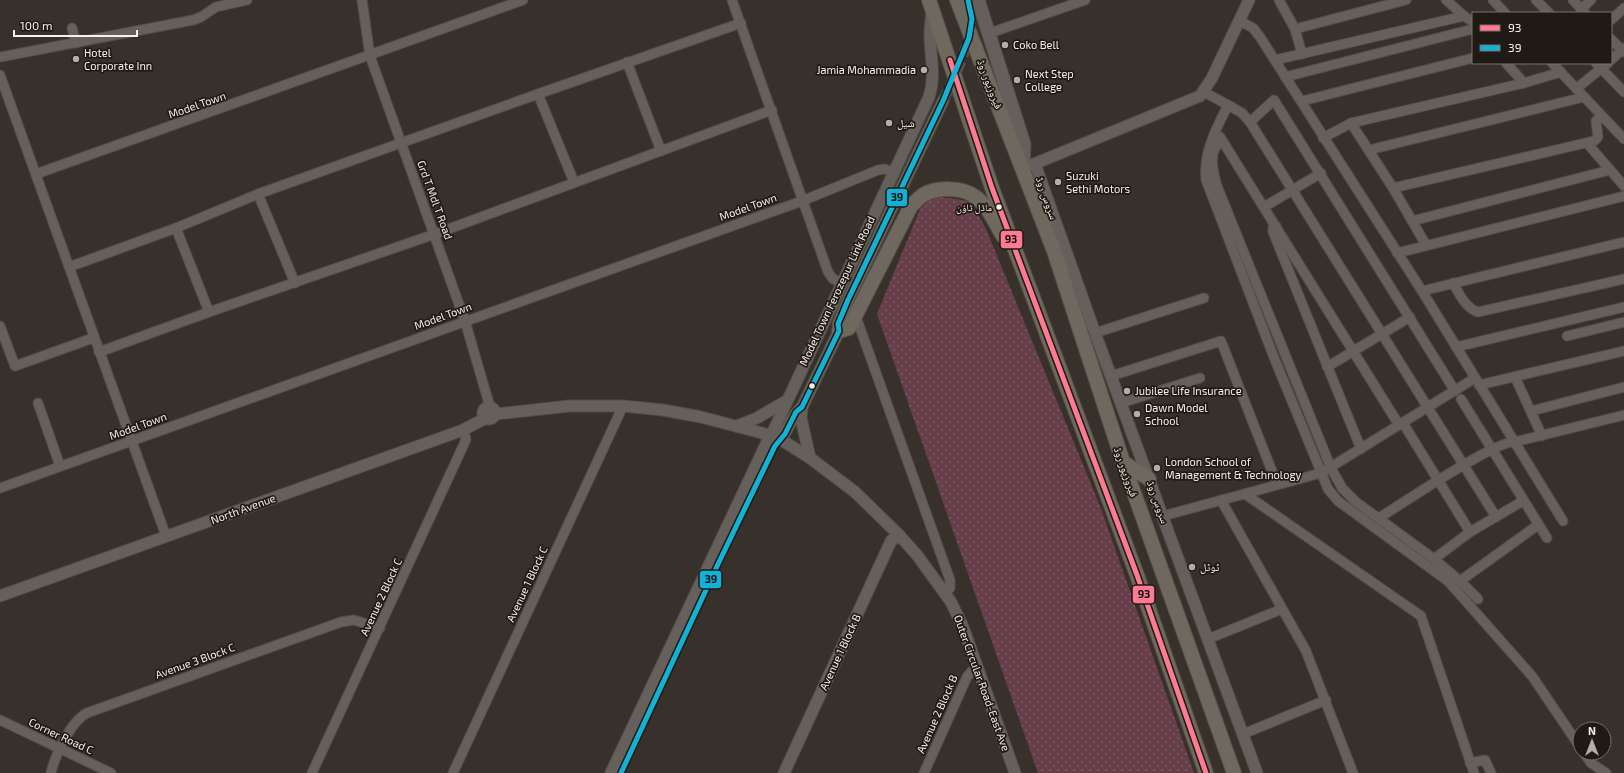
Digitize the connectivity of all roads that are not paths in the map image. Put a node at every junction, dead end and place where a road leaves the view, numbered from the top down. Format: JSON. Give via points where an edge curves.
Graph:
{"nodes":[{"id":1,"x":247,"y":0,"type":"edge"},
{"id":2,"x":362,"y":0,"type":"edge"},
{"id":3,"x":523,"y":0,"type":"edge"},
{"id":4,"x":732,"y":0,"type":"edge"},
{"id":5,"x":957,"y":0,"type":"edge"},
{"id":6,"x":978,"y":0,"type":"edge"},
{"id":7,"x":1085,"y":0,"type":"edge"},
{"id":8,"x":1249,"y":0,"type":"edge"},
{"id":9,"x":1279,"y":0,"type":"edge"},
{"id":10,"x":1406,"y":0,"type":"edge"},
{"id":11,"x":1446,"y":0,"type":"edge"},
{"id":12,"x":1493,"y":0,"type":"edge"},
{"id":13,"x":1536,"y":0,"type":"edge"},
{"id":14,"x":1573,"y":0,"type":"edge"},
{"id":15,"x":1591,"y":0,"type":"edge"},
{"id":16,"x":216,"y":3,"type":"edge"},
{"id":17,"x":931,"y":5,"type":"edge"},
{"id":18,"x":1624,"y":8,"type":"edge"},
{"id":19,"x":1584,"y":11,"type":"edge"},
{"id":20,"x":1504,"y":12,"type":"edge"},
{"id":21,"x":1548,"y":12,"type":"edge"},
{"id":22,"x":1464,"y":16,"type":"junction"},
{"id":23,"x":1612,"y":19,"type":"edge"},
{"id":24,"x":1240,"y":21,"type":"junction"},
{"id":25,"x":1472,"y":21,"type":"edge"},
{"id":26,"x":741,"y":23,"type":"junction"},
{"id":27,"x":72,"y":28,"type":"dead end"},
{"id":28,"x":1295,"y":28,"type":"junction"},
{"id":29,"x":1472,"y":29,"type":"edge"},
{"id":30,"x":990,"y":33,"type":"junction"},
{"id":31,"x":1612,"y":40,"type":"edge"},
{"id":32,"x":76,"y":43,"type":"junction"},
{"id":33,"x":1623,"y":50,"type":"edge"},
{"id":34,"x":1302,"y":54,"type":"junction"},
{"id":35,"x":370,"y":56,"type":"junction"},
{"id":36,"x":0,"y":57,"type":"edge"},
{"id":37,"x":1472,"y":58,"type":"edge"},
{"id":38,"x":1612,"y":59,"type":"edge"},
{"id":39,"x":1275,"y":60,"type":"junction"},
{"id":40,"x":627,"y":62,"type":"junction"},
{"id":41,"x":1507,"y":64,"type":"edge"},
{"id":42,"x":1553,"y":64,"type":"edge"},
{"id":43,"x":1602,"y":65,"type":"edge"},
{"id":44,"x":1561,"y":72,"type":"junction"},
{"id":45,"x":0,"y":75,"type":"edge"},
{"id":46,"x":1285,"y":77,"type":"junction"},
{"id":47,"x":1524,"y":83,"type":"junction"},
{"id":48,"x":1577,"y":88,"type":"junction"},
{"id":49,"x":1204,"y":92,"type":"junction"},
{"id":50,"x":1624,"y":92,"type":"edge"},
{"id":51,"x":538,"y":94,"type":"junction"},
{"id":52,"x":1584,"y":97,"type":"junction"},
{"id":53,"x":943,"y":101,"type":"tunnel mouth"},
{"id":54,"x":1302,"y":101,"type":"junction"},
{"id":55,"x":1228,"y":105,"type":"junction"},
{"id":56,"x":772,"y":110,"type":"junction"},
{"id":57,"x":1601,"y":116,"type":"junction"},
{"id":58,"x":1250,"y":122,"type":"junction"},
{"id":59,"x":1351,"y":123,"type":"junction"},
{"id":60,"x":1215,"y":132,"type":"junction"},
{"id":61,"x":1323,"y":138,"type":"junction"},
{"id":62,"x":1222,"y":140,"type":"junction"},
{"id":63,"x":1624,"y":140,"type":"edge"},
{"id":64,"x":401,"y":143,"type":"junction"},
{"id":65,"x":1586,"y":143,"type":"junction"},
{"id":66,"x":1369,"y":150,"type":"junction"},
{"id":67,"x":661,"y":151,"type":"junction"},
{"id":68,"x":1029,"y":166,"type":"junction"},
{"id":69,"x":1610,"y":170,"type":"junction"},
{"id":70,"x":893,"y":172,"type":"junction"},
{"id":71,"x":1321,"y":173,"type":"junction"},
{"id":72,"x":36,"y":174,"type":"junction"},
{"id":73,"x":574,"y":182,"type":"junction"},
{"id":74,"x":1624,"y":186,"type":"edge"},
{"id":75,"x":1393,"y":188,"type":"junction"},
{"id":76,"x":1292,"y":189,"type":"junction"},
{"id":77,"x":258,"y":194,"type":"junction"},
{"id":78,"x":1624,"y":196,"type":"edge"},
{"id":79,"x":802,"y":201,"type":"junction"},
{"id":80,"x":1264,"y":207,"type":"junction"},
{"id":81,"x":1412,"y":221,"type":"junction"},
{"id":82,"x":1276,"y":226,"type":"junction"},
{"id":83,"x":176,"y":228,"type":"junction"},
{"id":84,"x":435,"y":234,"type":"junction"},
{"id":85,"x":1624,"y":242,"type":"edge"},
{"id":86,"x":1426,"y":245,"type":"junction"},
{"id":87,"x":1397,"y":253,"type":"junction"},
{"id":88,"x":68,"y":267,"type":"junction"},
{"id":89,"x":1023,"y":269,"type":"junction"},
{"id":90,"x":1624,"y":279,"type":"edge"},
{"id":91,"x":295,"y":283,"type":"junction"},
{"id":92,"x":842,"y":283,"type":"junction"},
{"id":93,"x":1453,"y":283,"type":"junction"},
{"id":94,"x":1422,"y":291,"type":"junction"},
{"id":95,"x":1204,"y":298,"type":"dead end"},
{"id":96,"x":1624,"y":307,"type":"edge"},
{"id":97,"x":209,"y":312,"type":"junction"},
{"id":98,"x":856,"y":314,"type":"junction"},
{"id":99,"x":1410,"y":317,"type":"junction"},
{"id":100,"x":465,"y":321,"type":"junction"},
{"id":101,"x":1624,"y":322,"type":"edge"},
{"id":102,"x":0,"y":326,"type":"edge"},
{"id":103,"x":839,"y":331,"type":"junction"},
{"id":104,"x":1095,"y":333,"type":"junction"},
{"id":105,"x":1382,"y":333,"type":"junction"},
{"id":106,"x":1567,"y":336,"type":"dead end"},
{"id":107,"x":93,"y":338,"type":"junction"},
{"id":108,"x":1456,"y":347,"type":"junction"},
{"id":109,"x":1354,"y":351,"type":"junction"},
{"id":110,"x":1624,"y":351,"type":"edge"},
{"id":111,"x":99,"y":352,"type":"junction"},
{"id":112,"x":1327,"y":367,"type":"junction"},
{"id":113,"x":1111,"y":376,"type":"junction"},
{"id":114,"x":1515,"y":377,"type":"junction"},
{"id":115,"x":1200,"y":378,"type":"dead end"},
{"id":116,"x":1477,"y":382,"type":"junction"},
{"id":117,"x":1624,"y":387,"type":"edge"},
{"id":118,"x":1455,"y":391,"type":"junction"},
{"id":119,"x":1461,"y":399,"type":"dead end"},
{"id":120,"x":786,"y":401,"type":"junction"},
{"id":121,"x":38,"y":403,"type":"dead end"},
{"id":122,"x":1121,"y":403,"type":"junction"},
{"id":123,"x":623,"y":406,"type":"junction"},
{"id":124,"x":802,"y":407,"type":"junction"},
{"id":125,"x":1428,"y":407,"type":"junction"},
{"id":126,"x":1531,"y":411,"type":"junction"},
{"id":127,"x":490,"y":413,"type":"junction"},
{"id":128,"x":1624,"y":415,"type":"edge"},
{"id":129,"x":1401,"y":424,"type":"junction"},
{"id":130,"x":736,"y":426,"type":"junction"},
{"id":131,"x":463,"y":430,"type":"junction"},
{"id":132,"x":1542,"y":436,"type":"junction"},
{"id":133,"x":775,"y":438,"type":"junction"},
{"id":134,"x":131,"y":441,"type":"junction"},
{"id":135,"x":1514,"y":442,"type":"junction"},
{"id":136,"x":1361,"y":449,"type":"junction"},
{"id":137,"x":1491,"y":450,"type":"junction"},
{"id":138,"x":810,"y":458,"type":"junction"},
{"id":139,"x":1123,"y":462,"type":"junction"},
{"id":140,"x":1465,"y":465,"type":"junction"},
{"id":141,"x":60,"y":466,"type":"junction"},
{"id":142,"x":1331,"y":468,"type":"junction"},
{"id":143,"x":1321,"y":473,"type":"junction"},
{"id":144,"x":1149,"y":479,"type":"junction"},
{"id":145,"x":1438,"y":481,"type":"junction"},
{"id":146,"x":1277,"y":484,"type":"junction"},
{"id":147,"x":0,"y":488,"type":"edge"},
{"id":148,"x":1245,"y":494,"type":"junction"},
{"id":149,"x":1220,"y":500,"type":"junction"},
{"id":150,"x":1523,"y":501,"type":"junction"},
{"id":151,"x":1163,"y":516,"type":"junction"},
{"id":152,"x":1496,"y":517,"type":"junction"},
{"id":153,"x":1379,"y":518,"type":"junction"},
{"id":154,"x":1563,"y":520,"type":"dead end"},
{"id":155,"x":1538,"y":525,"type":"junction"},
{"id":156,"x":1470,"y":532,"type":"junction"},
{"id":157,"x":900,"y":535,"type":"junction"},
{"id":158,"x":166,"y":536,"type":"junction"},
{"id":159,"x":1547,"y":538,"type":"dead end"},
{"id":160,"x":1434,"y":559,"type":"junction"},
{"id":161,"x":1460,"y":581,"type":"junction"},
{"id":162,"x":945,"y":593,"type":"junction"},
{"id":163,"x":0,"y":596,"type":"edge"},
{"id":164,"x":1478,"y":599,"type":"dead end"},
{"id":165,"x":1282,"y":609,"type":"junction"},
{"id":166,"x":380,"y":628,"type":"junction"},
{"id":167,"x":1208,"y":638,"type":"junction"},
{"id":168,"x":977,"y":670,"type":"junction"},
{"id":169,"x":1326,"y":700,"type":"junction"},
{"id":170,"x":0,"y":720,"type":"edge"},
{"id":171,"x":1243,"y":734,"type":"junction"},
{"id":172,"x":1572,"y":735,"type":"edge"},
{"id":173,"x":61,"y":749,"type":"junction"},
{"id":174,"x":1590,"y":761,"type":"edge"},
{"id":175,"x":1470,"y":763,"type":"junction"},
{"id":176,"x":51,"y":773,"type":"edge"},
{"id":177,"x":111,"y":773,"type":"edge"},
{"id":178,"x":312,"y":773,"type":"edge"},
{"id":179,"x":453,"y":773,"type":"edge"},
{"id":180,"x":612,"y":773,"type":"edge"},
{"id":181,"x":621,"y":773,"type":"edge"},
{"id":182,"x":784,"y":773,"type":"edge"},
{"id":183,"x":924,"y":773,"type":"edge"},
{"id":184,"x":1015,"y":773,"type":"edge"},
{"id":185,"x":1206,"y":773,"type":"edge"},
{"id":186,"x":1234,"y":773,"type":"edge"},
{"id":187,"x":1257,"y":773,"type":"edge"},
{"id":188,"x":1354,"y":773,"type":"edge"},
{"id":189,"x":1474,"y":773,"type":"edge"},
{"id":190,"x":1491,"y":773,"type":"edge"},
{"id":191,"x":1606,"y":773,"type":"edge"}],
"edges":[{"from":1,"to":16,"type":"street"},
{"from":2,"to":35,"type":"street","name":"Grd T Mdl T Road"},
{"from":3,"to":35,"type":"street","name":"Model Town"},
{"from":4,"to":26,"type":"street"},
{"from":5,"to":68,"type":"main road","name":"فیروزپور روڈ"},
{"from":6,"to":30,"type":"main road","name":"فیروزپور روڈ"},
{"from":7,"to":30,"type":"street"},
{"from":8,"to":24,"type":"street"},
{"from":9,"to":28,"type":"street"},
{"from":10,"to":28,"type":"street"},
{"from":11,"to":22,"type":"street"},
{"from":12,"to":20,"type":"street"},
{"from":13,"to":21,"type":"street"},
{"from":14,"to":19,"type":"street"},
{"from":15,"to":19,"type":"street"},
{"from":16,"to":32,"type":"street","via":[[201,17],[193,20]]},
{"from":17,"to":70,"type":"street","name":"Model Town Ferozepur Link Road","via":[[931,89]]},
{"from":17,"to":89,"type":"main road","via":[[992,188]]},
{"from":18,"to":23,"type":"street"},
{"from":22,"to":25,"type":"street"},
{"from":22,"to":34,"type":"street"},
{"from":24,"to":39,"type":"street","via":[[1253,28]]},
{"from":24,"to":49,"type":"street"},
{"from":26,"to":40,"type":"street"},
{"from":26,"to":56,"type":"street"},
{"from":27,"to":32,"type":"street"},
{"from":28,"to":34,"type":"street"},
{"from":29,"to":46,"type":"street"},
{"from":30,"to":68,"type":"main road","name":"فیروزپور روڈ"},
{"from":31,"to":33,"type":"street"},
{"from":32,"to":36,"type":"street"},
{"from":33,"to":38,"type":"street"},
{"from":34,"to":39,"type":"street"},
{"from":35,"to":64,"type":"street","name":"Grd T Mdl T Road"},
{"from":35,"to":72,"type":"street","name":"Model Town"},
{"from":37,"to":54,"type":"street"},
{"from":39,"to":46,"type":"street"},
{"from":40,"to":51,"type":"street"},
{"from":40,"to":67,"type":"street"},
{"from":41,"to":47,"type":"street"},
{"from":42,"to":44,"type":"street"},
{"from":43,"to":48,"type":"street"},
{"from":43,"to":50,"type":"street"},
{"from":44,"to":47,"type":"street"},
{"from":44,"to":48,"type":"street"},
{"from":45,"to":72,"type":"street"},
{"from":46,"to":54,"type":"street"},
{"from":47,"to":59,"type":"street"},
{"from":48,"to":52,"type":"street"},
{"from":49,"to":55,"type":"street"},
{"from":49,"to":68,"type":"street","via":[[1193,100]]},
{"from":51,"to":64,"type":"street"},
{"from":51,"to":73,"type":"street"},
{"from":52,"to":57,"type":"street"},
{"from":52,"to":66,"type":"street"},
{"from":53,"to":103,"type":"street","via":[[848,300],[838,324]]},
{"from":54,"to":61,"type":"street"},
{"from":55,"to":58,"type":"street","via":[[1242,113]]},
{"from":55,"to":60,"type":"street"},
{"from":56,"to":67,"type":"street"},
{"from":56,"to":79,"type":"street"},
{"from":57,"to":63,"type":"street"},
{"from":57,"to":65,"type":"street","via":[[1596,120],[1598,137]]},
{"from":58,"to":71,"type":"street","via":[[1274,100]]},
{"from":58,"to":76,"type":"street"},
{"from":59,"to":61,"type":"street"},
{"from":59,"to":66,"type":"street"},
{"from":60,"to":62,"type":"street"},
{"from":60,"to":143,"type":"street","via":[[1206,158],[1206,180]]},
{"from":61,"to":87,"type":"street"},
{"from":62,"to":80,"type":"street"},
{"from":62,"to":142,"type":"street","via":[[1214,153],[1217,186]]},
{"from":64,"to":77,"type":"street"},
{"from":64,"to":84,"type":"street","name":"Grd T Mdl T Road"},
{"from":65,"to":69,"type":"street"},
{"from":65,"to":75,"type":"street"},
{"from":66,"to":75,"type":"street"},
{"from":67,"to":73,"type":"street"},
{"from":68,"to":104,"type":"street","name":"سروس روڈ"},
{"from":68,"to":139,"type":"main road","name":"فیروزپور روڈ"},
{"from":69,"to":74,"type":"street"},
{"from":69,"to":81,"type":"street"},
{"from":70,"to":79,"type":"street","name":"Model Town","via":[[878,170]]},
{"from":70,"to":92,"type":"street","name":"Model Town Ferozepur Link Road"},
{"from":71,"to":76,"type":"street"},
{"from":71,"to":99,"type":"street"},
{"from":72,"to":88,"type":"street"},
{"from":73,"to":84,"type":"street"},
{"from":75,"to":81,"type":"street"},
{"from":76,"to":80,"type":"street"},
{"from":76,"to":105,"type":"street"},
{"from":77,"to":83,"type":"street"},
{"from":77,"to":91,"type":"street"},
{"from":78,"to":86,"type":"street"},
{"from":79,"to":92,"type":"street","via":[[828,272],[833,279]]},
{"from":79,"to":100,"type":"street","name":"Model Town"},
{"from":80,"to":82,"type":"street"},
{"from":81,"to":86,"type":"street"},
{"from":82,"to":109,"type":"street"},
{"from":82,"to":112,"type":"street","via":[[1273,227],[1273,232]]},
{"from":83,"to":88,"type":"street"},
{"from":83,"to":97,"type":"street"},
{"from":84,"to":91,"type":"street"},
{"from":84,"to":100,"type":"street","name":"Grd T Mdl T Road"},
{"from":85,"to":93,"type":"street"},
{"from":86,"to":87,"type":"street"},
{"from":87,"to":94,"type":"street"},
{"from":88,"to":107,"type":"street"},
{"from":89,"to":98,"type":"main road","via":[[991,216],[974,195],[963,191],[937,190],[923,195],[911,206]]},
{"from":89,"to":185,"type":"main road","via":[[1137,575]]},
{"from":90,"to":93,"type":"street","via":[[1478,312],[1462,299]]},
{"from":91,"to":97,"type":"street"},
{"from":92,"to":120,"type":"street","name":"Model Town Ferozepur Link Road"},
{"from":93,"to":94,"type":"street"},
{"from":94,"to":108,"type":"street"},
{"from":95,"to":104,"type":"street"},
{"from":96,"to":108,"type":"street"},
{"from":97,"to":111,"type":"street"},
{"from":98,"to":103,"type":"main road","via":[[849,328]]},
{"from":98,"to":162,"type":"street","via":[[950,580],[950,588]]},
{"from":99,"to":105,"type":"street"},
{"from":99,"to":118,"type":"street"},
{"from":100,"to":127,"type":"street","name":"Grd T Mdl T Road"},
{"from":100,"to":134,"type":"street","name":"Model Town"},
{"from":101,"to":106,"type":"street"},
{"from":102,"to":107,"type":"street","via":[[15,366]]},
{"from":103,"to":124,"type":"street"},
{"from":104,"to":113,"type":"street","name":"سروس روڈ"},
{"from":105,"to":109,"type":"street"},
{"from":105,"to":125,"type":"street"},
{"from":107,"to":111,"type":"street"},
{"from":108,"to":116,"type":"street"},
{"from":109,"to":112,"type":"street"},
{"from":109,"to":129,"type":"street"},
{"from":110,"to":114,"type":"street"},
{"from":111,"to":134,"type":"street"},
{"from":112,"to":136,"type":"street"},
{"from":113,"to":122,"type":"street","name":"سروس روڈ"},
{"from":113,"to":146,"type":"street","via":[[1220,340]]},
{"from":114,"to":116,"type":"street"},
{"from":114,"to":126,"type":"street"},
{"from":115,"to":122,"type":"street"},
{"from":116,"to":118,"type":"street"},
{"from":116,"to":135,"type":"street"},
{"from":117,"to":126,"type":"street"},
{"from":118,"to":125,"type":"street"},
{"from":119,"to":137,"type":"street"},
{"from":120,"to":130,"type":"street","via":[[757,418]]},
{"from":120,"to":133,"type":"street","name":"Model Town Ferozepur Link Road"},
{"from":121,"to":141,"type":"street"},
{"from":122,"to":144,"type":"street","name":"سروس روڈ"},
{"from":123,"to":127,"type":"street","name":"Outer Circular Road-East Ave","via":[[569,406]]},
{"from":123,"to":130,"type":"street","name":"Outer Circular Road-East Ave","via":[[662,410]]},
{"from":123,"to":179,"type":"street","name":"Avenue 1 Block C"},
{"from":124,"to":133,"type":"street","via":[[796,412],[787,430]]},
{"from":124,"to":138,"type":"street","via":[[801,418]]},
{"from":125,"to":129,"type":"street"},
{"from":125,"to":140,"type":"street"},
{"from":126,"to":132,"type":"street"},
{"from":127,"to":131,"type":"street","name":"North Avenue"},
{"from":128,"to":132,"type":"street"},
{"from":129,"to":136,"type":"street"},
{"from":129,"to":145,"type":"street"},
{"from":130,"to":133,"type":"street","name":"Outer Circular Road-East Ave"},
{"from":131,"to":158,"type":"street","name":"North Avenue"},
{"from":131,"to":166,"type":"street","name":"Avenue 2 Block C","via":[[466,439],[464,444]]},
{"from":132,"to":135,"type":"street"},
{"from":133,"to":138,"type":"street","name":"Outer Circular Road-East Ave"},
{"from":133,"to":180,"type":"main road"},
{"from":133,"to":181,"type":"main road"},
{"from":134,"to":141,"type":"street","name":"Model Town"},
{"from":134,"to":158,"type":"street"},
{"from":135,"to":137,"type":"street"},
{"from":135,"to":154,"type":"street"},
{"from":136,"to":142,"type":"street"},
{"from":137,"to":140,"type":"street"},
{"from":137,"to":150,"type":"street"},
{"from":138,"to":157,"type":"street","name":"Outer Circular Road-East Ave","via":[[855,492]]},
{"from":139,"to":144,"type":"main road"},
{"from":139,"to":186,"type":"main road","name":"فیروزپور روڈ"},
{"from":140,"to":145,"type":"street"},
{"from":140,"to":152,"type":"street"},
{"from":141,"to":147,"type":"street","name":"Model Town"},
{"from":142,"to":143,"type":"street"},
{"from":142,"to":153,"type":"street","via":[[1342,488]]},
{"from":143,"to":146,"type":"street"},
{"from":143,"to":172,"type":"street","via":[[1328,489],[1338,501],[1448,581],[1532,676]]},
{"from":144,"to":151,"type":"street","name":"سروس روڈ"},
{"from":145,"to":153,"type":"street"},
{"from":145,"to":156,"type":"street"},
{"from":146,"to":148,"type":"street"},
{"from":148,"to":149,"type":"street"},
{"from":148,"to":175,"type":"street","via":[[1420,616]]},
{"from":149,"to":151,"type":"street"},
{"from":149,"to":165,"type":"street"},
{"from":150,"to":152,"type":"street"},
{"from":150,"to":155,"type":"street"},
{"from":151,"to":167,"type":"street","name":"سروس روڈ"},
{"from":152,"to":156,"type":"street"},
{"from":153,"to":160,"type":"street"},
{"from":155,"to":159,"type":"street"},
{"from":155,"to":161,"type":"street"},
{"from":156,"to":160,"type":"street"},
{"from":157,"to":162,"type":"street","name":"Outer Circular Road-East Ave"},
{"from":157,"to":182,"type":"street","name":"Avenue 1 Block B","via":[[891,541]]},
{"from":158,"to":163,"type":"street","name":"North Avenue"},
{"from":160,"to":161,"type":"street"},
{"from":161,"to":164,"type":"street"},
{"from":162,"to":168,"type":"street","name":"Outer Circular Road-East Ave","via":[[960,622]]},
{"from":165,"to":167,"type":"street"},
{"from":165,"to":169,"type":"street","via":[[1306,651]]},
{"from":166,"to":173,"type":"street","name":"Avenue 3 Block C","via":[[354,620],[342,622],[87,713],[73,724]]},
{"from":166,"to":178,"type":"street","name":"Avenue 2 Block C"},
{"from":167,"to":171,"type":"street","name":"سروس روڈ"},
{"from":168,"to":183,"type":"street","name":"Avenue 2 Block B","via":[[967,676]]},
{"from":168,"to":184,"type":"street","name":"Outer Circular Road-East Ave"},
{"from":169,"to":171,"type":"street"},
{"from":169,"to":188,"type":"street"},
{"from":170,"to":173,"type":"street","name":"Corner Road C"},
{"from":171,"to":187,"type":"street","name":"سروس روڈ"},
{"from":173,"to":176,"type":"street","name":"Avenue 3 Block C"},
{"from":173,"to":177,"type":"street","name":"Corner Road C"},
{"from":174,"to":191,"type":"street"},
{"from":175,"to":189,"type":"street"},
{"from":175,"to":190,"type":"street","via":[[1485,760]]}]}
